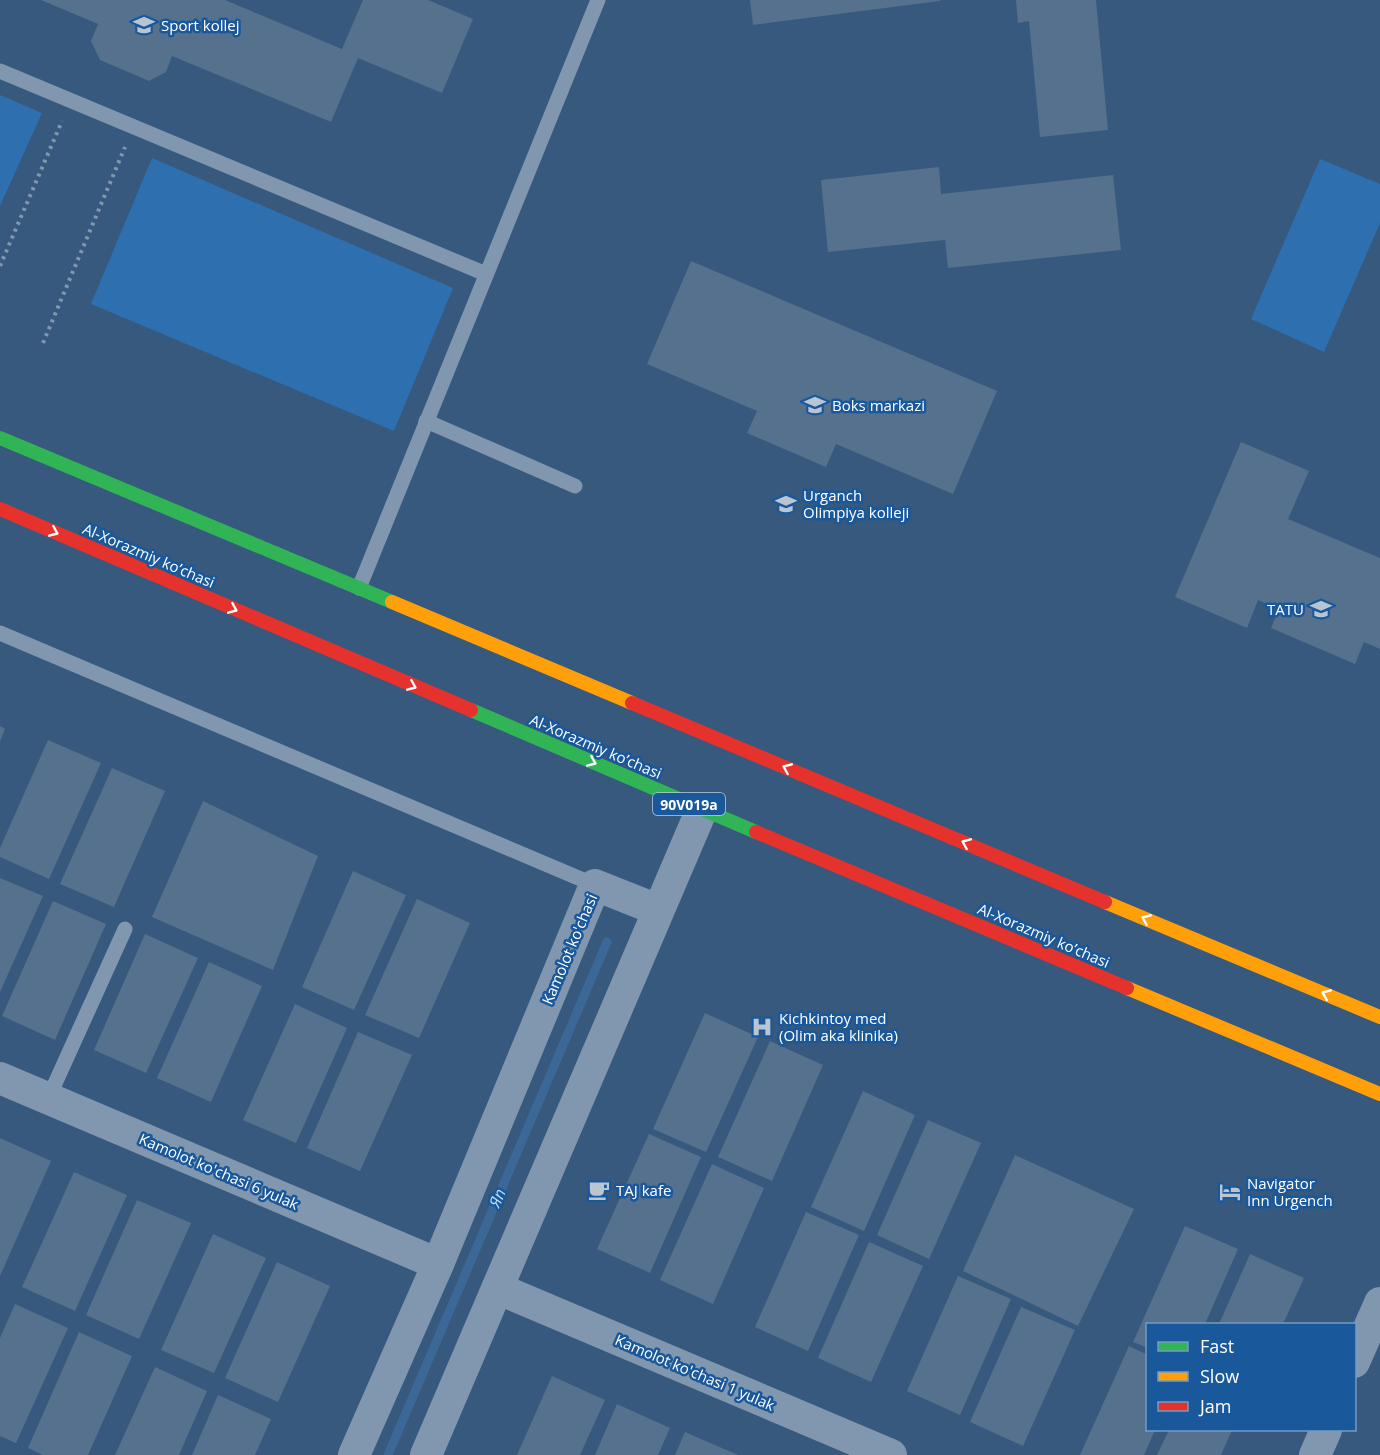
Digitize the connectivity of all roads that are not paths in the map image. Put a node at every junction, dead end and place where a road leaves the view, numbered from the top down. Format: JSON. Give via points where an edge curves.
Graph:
{"nodes":[{"id":1,"x":597,"y":0,"type":"edge"},
{"id":2,"x":0,"y":71,"type":"edge"},
{"id":3,"x":486,"y":274,"type":"junction"},
{"id":4,"x":426,"y":421,"type":"junction"},
{"id":5,"x":0,"y":438,"type":"edge"},
{"id":6,"x":574,"y":486,"type":"dead end"},
{"id":7,"x":0,"y":509,"type":"edge"},
{"id":8,"x":359,"y":588,"type":"junction"},
{"id":9,"x":0,"y":633,"type":"edge"},
{"id":10,"x":702,"y":809,"type":"junction"},
{"id":11,"x":595,"y":885,"type":"junction"},
{"id":12,"x":658,"y":910,"type":"junction"},
{"id":13,"x":125,"y":929,"type":"dead end"},
{"id":14,"x":1380,"y":1017,"type":"edge"},
{"id":15,"x":0,"y":1078,"type":"edge"},
{"id":16,"x":1380,"y":1094,"type":"edge"},
{"id":17,"x":48,"y":1099,"type":"junction"},
{"id":18,"x":438,"y":1264,"type":"junction"},
{"id":19,"x":499,"y":1289,"type":"junction"},
{"id":20,"x":1380,"y":1303,"type":"edge"},
{"id":21,"x":1356,"y":1357,"type":"edge"},
{"id":22,"x":1326,"y":1431,"type":"edge"},
{"id":23,"x":354,"y":1455,"type":"edge"},
{"id":24,"x":426,"y":1455,"type":"edge"},
{"id":25,"x":891,"y":1455,"type":"edge"},
{"id":26,"x":1315,"y":1455,"type":"edge"}],
"edges":[{"from":1,"to":3,"type":"lane"},
{"from":2,"to":3,"type":"lane"},
{"from":3,"to":4,"type":"lane"},
{"from":4,"to":6,"type":"lane"},
{"from":4,"to":8,"type":"lane"},
{"from":5,"to":8,"type":"main road"},
{"from":7,"to":10,"type":"main road","name":"Al-Xorazmiy ko’chasi","number":"90V019a","one_way":true},
{"from":14,"to":8,"type":"main road","one_way":true},
{"from":9,"to":11,"type":"lane"},
{"from":10,"to":12,"type":"street"},
{"from":10,"to":16,"type":"main road","name":"Al-Xorazmiy ko’chasi","number":"90V019a"},
{"from":11,"to":12,"type":"street","name":"Kamolot ko'chasi"},
{"from":11,"to":18,"type":"street","name":"Kamolot ko'chasi"},
{"from":12,"to":19,"type":"street"},
{"from":13,"to":17,"type":"lane"},
{"from":15,"to":17,"type":"street","name":"Kamolot ko'chasi 6 yulak"},
{"from":17,"to":18,"type":"street","name":"Kamolot ko'chasi 6 yulak"},
{"from":18,"to":23,"type":"street","name":"Kamolot ko'chasi"},
{"from":19,"to":24,"type":"street"},
{"from":19,"to":25,"type":"street","name":"Kamolot ko'chasi 1 yulak"},
{"from":20,"to":21,"type":"street"},
{"from":22,"to":26,"type":"street"}]}
